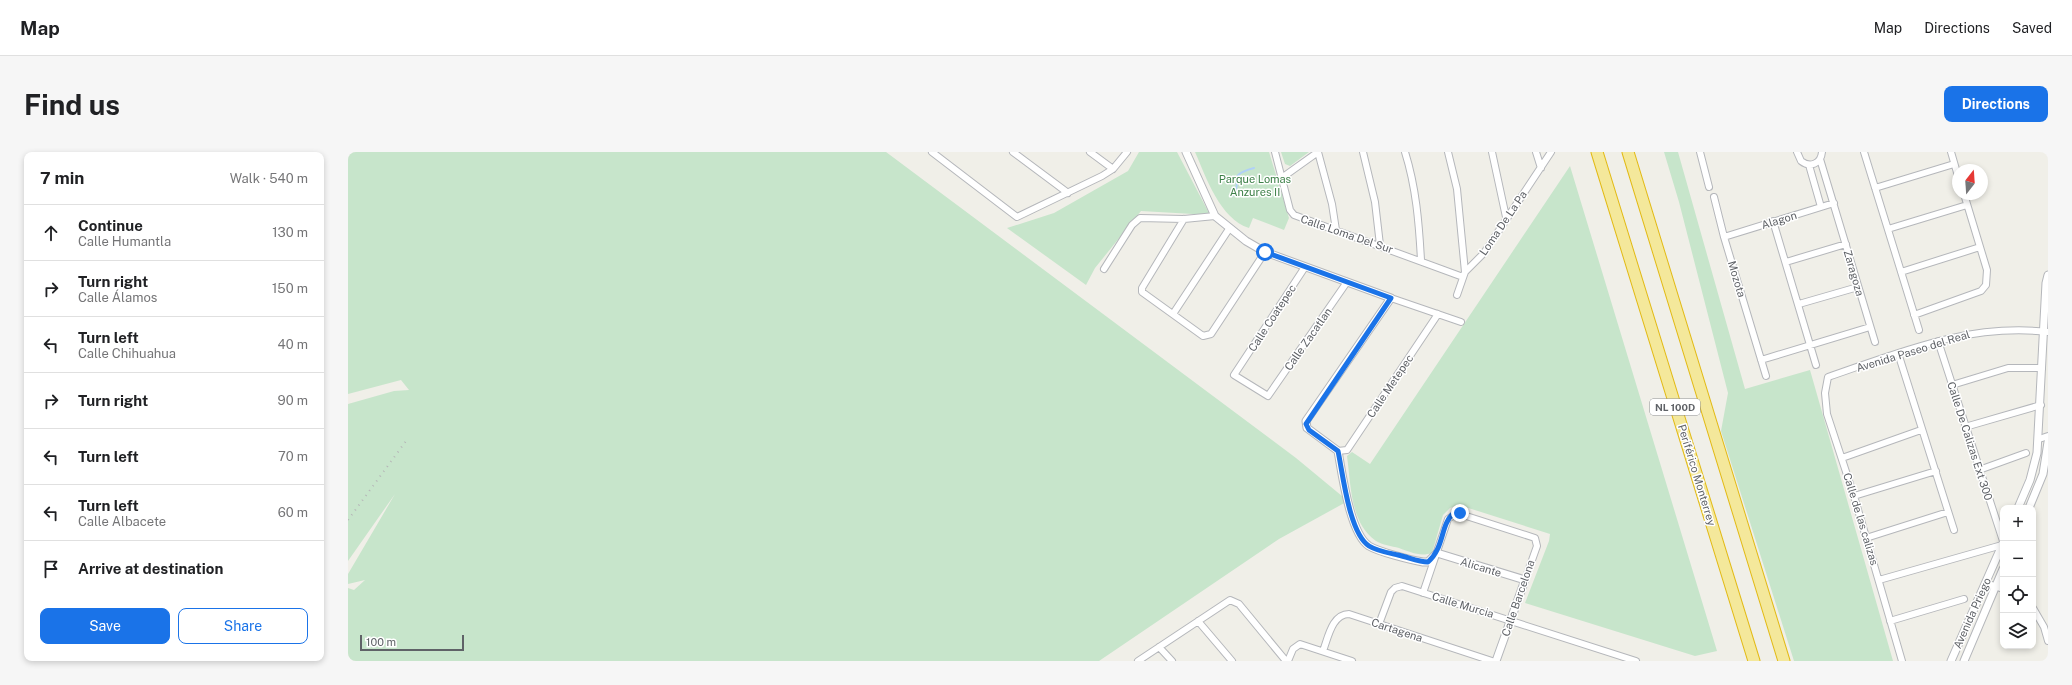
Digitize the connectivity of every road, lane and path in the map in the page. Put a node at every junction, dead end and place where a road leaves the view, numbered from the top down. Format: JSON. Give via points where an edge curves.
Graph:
{"nodes":[{"id":1,"x":932,"y":152,"type":"edge"},
{"id":2,"x":1013,"y":152,"type":"edge"},
{"id":3,"x":1090,"y":152,"type":"edge"},
{"id":4,"x":1127,"y":152,"type":"edge"},
{"id":5,"x":1186,"y":152,"type":"edge"},
{"id":6,"x":1275,"y":152,"type":"edge"},
{"id":7,"x":1318,"y":152,"type":"edge"},
{"id":8,"x":1363,"y":152,"type":"edge"},
{"id":9,"x":1405,"y":152,"type":"edge"},
{"id":10,"x":1448,"y":152,"type":"edge"},
{"id":11,"x":1492,"y":152,"type":"edge"},
{"id":12,"x":1536,"y":152,"type":"edge"},
{"id":13,"x":1551,"y":152,"type":"edge"},
{"id":14,"x":1597,"y":152,"type":"edge"},
{"id":15,"x":1628,"y":152,"type":"edge"},
{"id":16,"x":1700,"y":152,"type":"edge"},
{"id":17,"x":1797,"y":152,"type":"edge"},
{"id":18,"x":1822,"y":152,"type":"edge"},
{"id":19,"x":1864,"y":152,"type":"edge"},
{"id":20,"x":1951,"y":152,"type":"edge"},
{"id":21,"x":1820,"y":159,"type":"junction"},
{"id":22,"x":1954,"y":164,"type":"edge"},
{"id":23,"x":1809,"y":165,"type":"junction"},
{"id":24,"x":1952,"y":165,"type":"edge"},
{"id":25,"x":1541,"y":168,"type":"junction"},
{"id":26,"x":1113,"y":169,"type":"junction"},
{"id":27,"x":1283,"y":178,"type":"junction"},
{"id":28,"x":1709,"y":187,"type":"dead end"},
{"id":29,"x":1875,"y":188,"type":"junction"},
{"id":30,"x":1068,"y":193,"type":"junction"},
{"id":31,"x":1714,"y":197,"type":"dead end"},
{"id":32,"x":1966,"y":200,"type":"edge"},
{"id":33,"x":1834,"y":202,"type":"junction"},
{"id":34,"x":1967,"y":205,"type":"junction"},
{"id":35,"x":1821,"y":206,"type":"junction"},
{"id":36,"x":1215,"y":216,"type":"junction"},
{"id":37,"x":1506,"y":217,"type":"junction"},
{"id":38,"x":1184,"y":219,"type":"junction"},
{"id":39,"x":1773,"y":221,"type":"junction"},
{"id":40,"x":1229,"y":229,"type":"junction"},
{"id":41,"x":1888,"y":229,"type":"junction"},
{"id":42,"x":1336,"y":230,"type":"junction"},
{"id":43,"x":1724,"y":237,"type":"junction"},
{"id":44,"x":1846,"y":244,"type":"junction"},
{"id":45,"x":1380,"y":245,"type":"junction"},
{"id":46,"x":1980,"y":247,"type":"junction"},
{"id":47,"x":1265,"y":252,"type":"junction"},
{"id":48,"x":1421,"y":260,"type":"junction"},
{"id":49,"x":1786,"y":262,"type":"junction"},
{"id":50,"x":1305,"y":267,"type":"junction"},
{"id":51,"x":1104,"y":269,"type":"dead end"},
{"id":52,"x":1901,"y":272,"type":"junction"},
{"id":53,"x":1464,"y":275,"type":"junction"},
{"id":54,"x":2048,"y":275,"type":"edge"},
{"id":55,"x":1347,"y":282,"type":"junction"},
{"id":56,"x":1858,"y":287,"type":"junction"},
{"id":57,"x":1457,"y":295,"type":"dead end"},
{"id":58,"x":1391,"y":298,"type":"junction"},
{"id":59,"x":1799,"y":304,"type":"junction"},
{"id":60,"x":1174,"y":314,"type":"junction"},
{"id":61,"x":1438,"y":314,"type":"junction"},
{"id":62,"x":1914,"y":314,"type":"junction"},
{"id":63,"x":1461,"y":322,"type":"dead end"},
{"id":64,"x":1870,"y":328,"type":"junction"},
{"id":65,"x":1919,"y":330,"type":"dead end"},
{"id":66,"x":2046,"y":331,"type":"edge"},
{"id":67,"x":1938,"y":341,"type":"junction"},
{"id":68,"x":1875,"y":342,"type":"dead end"},
{"id":69,"x":1810,"y":346,"type":"junction"},
{"id":70,"x":1898,"y":353,"type":"junction"},
{"id":71,"x":1761,"y":360,"type":"junction"},
{"id":72,"x":1816,"y":365,"type":"dead end"},
{"id":73,"x":2042,"y":368,"type":"junction"},
{"id":74,"x":1766,"y":376,"type":"dead end"},
{"id":75,"x":1828,"y":377,"type":"joint"},
{"id":76,"x":1952,"y":385,"type":"junction"},
{"id":77,"x":1268,"y":396,"type":"joint"},
{"id":78,"x":2041,"y":404,"type":"junction"},
{"id":79,"x":1965,"y":427,"type":"junction"},
{"id":80,"x":1921,"y":430,"type":"junction"},
{"id":81,"x":2048,"y":436,"type":"edge"},
{"id":82,"x":2039,"y":439,"type":"junction"},
{"id":83,"x":2048,"y":442,"type":"edge"},
{"id":84,"x":1338,"y":451,"type":"junction"},
{"id":85,"x":2026,"y":453,"type":"dead end"},
{"id":86,"x":2037,"y":453,"type":"junction"},
{"id":87,"x":1842,"y":458,"type":"junction"},
{"id":88,"x":2047,"y":461,"type":"edge"},
{"id":89,"x":1979,"y":470,"type":"junction"},
{"id":90,"x":1936,"y":471,"type":"junction"},
{"id":91,"x":1854,"y":496,"type":"junction"},
{"id":92,"x":2019,"y":505,"type":"edge"},
{"id":93,"x":2030,"y":505,"type":"edge"},
{"id":94,"x":1948,"y":512,"type":"junction"},
{"id":95,"x":1954,"y":530,"type":"dead end"},
{"id":96,"x":1866,"y":538,"type":"junction"},
{"id":97,"x":2002,"y":541,"type":"edge"},
{"id":98,"x":2000,"y":544,"type":"edge"},
{"id":99,"x":2000,"y":550,"type":"edge"},
{"id":100,"x":1437,"y":553,"type":"junction"},
{"id":101,"x":2000,"y":576,"type":"edge"},
{"id":102,"x":1524,"y":580,"type":"junction"},
{"id":103,"x":1879,"y":580,"type":"junction"},
{"id":104,"x":1986,"y":583,"type":"junction"},
{"id":105,"x":1996,"y":586,"type":"junction"},
{"id":106,"x":2000,"y":588,"type":"edge"},
{"id":107,"x":1423,"y":593,"type":"junction"},
{"id":108,"x":1964,"y":599,"type":"dead end"},
{"id":109,"x":2036,"y":612,"type":"edge"},
{"id":110,"x":1511,"y":620,"type":"junction"},
{"id":111,"x":1198,"y":621,"type":"junction"},
{"id":112,"x":1890,"y":622,"type":"junction"},
{"id":113,"x":1379,"y":624,"type":"junction"},
{"id":114,"x":2046,"y":626,"type":"edge"},
{"id":115,"x":2048,"y":641,"type":"edge"},
{"id":116,"x":1159,"y":647,"type":"junction"},
{"id":117,"x":1323,"y":651,"type":"junction"},
{"id":118,"x":1138,"y":661,"type":"edge"},
{"id":119,"x":1172,"y":661,"type":"edge"},
{"id":120,"x":1232,"y":661,"type":"edge"},
{"id":121,"x":1287,"y":661,"type":"edge"},
{"id":122,"x":1352,"y":661,"type":"edge"},
{"id":123,"x":1492,"y":661,"type":"edge"},
{"id":124,"x":1496,"y":661,"type":"edge"},
{"id":125,"x":1636,"y":661,"type":"edge"},
{"id":126,"x":1754,"y":661,"type":"edge"},
{"id":127,"x":1784,"y":661,"type":"edge"},
{"id":128,"x":1902,"y":661,"type":"edge"},
{"id":129,"x":1950,"y":661,"type":"edge"},
{"id":130,"x":1964,"y":661,"type":"edge"}],
"edges":[{"from":1,"to":30,"type":"street","via":[[1017,217]]},
{"from":2,"to":30,"type":"street"},
{"from":3,"to":26,"type":"street"},
{"from":4,"to":26,"type":"street"},
{"from":5,"to":36,"type":"street"},
{"from":6,"to":27,"type":"street","name":"Calle Loma Del Sur"},
{"from":7,"to":27,"type":"street"},
{"from":7,"to":42,"type":"street"},
{"from":8,"to":45,"type":"street","via":[[1375,202]]},
{"from":9,"to":48,"type":"street","via":[[1419,218]]},
{"from":10,"to":53,"type":"street","via":[[1458,189]]},
{"from":11,"to":37,"type":"street"},
{"from":12,"to":25,"type":"street"},
{"from":13,"to":25,"type":"street","name":"Loma De La Pa"},
{"from":14,"to":126,"type":"highway","name":"Periférico Monterrey","number":"NL 100D"},
{"from":15,"to":127,"type":"highway","number":"NL 100D"},
{"from":16,"to":28,"type":"street"},
{"from":17,"to":23,"type":"street","via":[[1801,161]]},
{"from":18,"to":21,"type":"street"},
{"from":19,"to":29,"type":"street"},
{"from":20,"to":22,"type":"street"},
{"from":21,"to":23,"type":"street"},
{"from":21,"to":33,"type":"street","name":"Zaragoza"},
{"from":23,"to":35,"type":"street"},
{"from":24,"to":29,"type":"street"},
{"from":25,"to":37,"type":"street","name":"Loma De La Pa"},
{"from":26,"to":30,"type":"street"},
{"from":27,"to":42,"type":"street","name":"Calle Loma Del Sur","via":[[1290,210],[1294,215]]},
{"from":29,"to":41,"type":"street"},
{"from":31,"to":43,"type":"street","name":"Mozota"},
{"from":32,"to":34,"type":"street"},
{"from":33,"to":35,"type":"street","name":"Alagon"},
{"from":33,"to":44,"type":"street","name":"Zaragoza"},
{"from":34,"to":41,"type":"street"},
{"from":34,"to":46,"type":"street"},
{"from":35,"to":39,"type":"street","name":"Alagon"},
{"from":36,"to":38,"type":"street"},
{"from":36,"to":40,"type":"street"},
{"from":37,"to":53,"type":"street","name":"Loma De La Pa","via":[[1484,253]]},
{"from":38,"to":51,"type":"street","via":[[1145,218],[1135,221]]},
{"from":38,"to":60,"type":"street","via":[[1142,290],[1143,294]]},
{"from":39,"to":43,"type":"street","name":"Alagon"},
{"from":39,"to":49,"type":"street"},
{"from":40,"to":47,"type":"street"},
{"from":40,"to":60,"type":"street"},
{"from":41,"to":52,"type":"street"},
{"from":42,"to":45,"type":"street","name":"Calle Loma Del Sur"},
{"from":43,"to":71,"type":"street","name":"Mozota"},
{"from":44,"to":49,"type":"street"},
{"from":44,"to":56,"type":"street","name":"Zaragoza"},
{"from":45,"to":48,"type":"street","name":"Calle Loma Del Sur"},
{"from":46,"to":52,"type":"street"},
{"from":46,"to":62,"type":"street","via":[[1987,270],[1986,285],[1981,291]]},
{"from":47,"to":50,"type":"street"},
{"from":47,"to":60,"type":"street","via":[[1208,337]]},
{"from":48,"to":53,"type":"street","name":"Calle Loma Del Sur"},
{"from":49,"to":59,"type":"street"},
{"from":50,"to":55,"type":"street"},
{"from":50,"to":77,"type":"street","name":"Calle Coatepec","via":[[1234,375]]},
{"from":52,"to":62,"type":"street"},
{"from":53,"to":57,"type":"street","name":"Loma De La Pa"},
{"from":54,"to":66,"type":"street"},
{"from":55,"to":58,"type":"street"},
{"from":55,"to":77,"type":"street","name":"Calle Zacatlan"},
{"from":56,"to":59,"type":"street"},
{"from":56,"to":64,"type":"street","name":"Zaragoza"},
{"from":58,"to":61,"type":"street"},
{"from":58,"to":84,"type":"street","via":[[1306,421],[1309,430]]},
{"from":59,"to":69,"type":"street"},
{"from":61,"to":63,"type":"street"},
{"from":61,"to":84,"type":"street","name":"Calle Metepec","via":[[1347,450]]},
{"from":62,"to":65,"type":"street"},
{"from":64,"to":68,"type":"street","name":"Zaragoza"},
{"from":64,"to":69,"type":"street"},
{"from":66,"to":67,"type":"street","name":"Avenida Paseo del Real","via":[[1996,330]]},
{"from":66,"to":73,"type":"street"},
{"from":67,"to":70,"type":"street","name":"Avenida Paseo del Real"},
{"from":67,"to":76,"type":"street","name":"Calle De Calizas Ext 300"},
{"from":69,"to":71,"type":"street"},
{"from":69,"to":72,"type":"street"},
{"from":70,"to":75,"type":"street","name":"Avenida Paseo del Real"},
{"from":70,"to":80,"type":"street"},
{"from":71,"to":74,"type":"street","name":"Mozota"},
{"from":73,"to":76,"type":"street","via":[[2008,368]]},
{"from":73,"to":78,"type":"street"},
{"from":75,"to":87,"type":"street","name":"Calle de las calizas","via":[[1825,403]]},
{"from":76,"to":79,"type":"street","name":"Calle De Calizas Ext 300"},
{"from":78,"to":79,"type":"street"},
{"from":78,"to":82,"type":"street"},
{"from":79,"to":89,"type":"street","name":"Calle De Calizas Ext 300"},
{"from":80,"to":87,"type":"street"},
{"from":80,"to":90,"type":"street"},
{"from":81,"to":82,"type":"street"},
{"from":82,"to":86,"type":"street"},
{"from":83,"to":88,"type":"street"},
{"from":84,"to":100,"type":"street","via":[[1353,522],[1364,542],[1377,549],[1423,562],[1428,562]]},
{"from":85,"to":89,"type":"street"},
{"from":86,"to":88,"type":"street"},
{"from":86,"to":92,"type":"street","via":[[2030,480]]},
{"from":87,"to":91,"type":"street","name":"Calle de las calizas"},
{"from":88,"to":93,"type":"street"},
{"from":89,"to":97,"type":"street","name":"Calle De Calizas Ext 300"},
{"from":90,"to":91,"type":"street"},
{"from":90,"to":94,"type":"street"},
{"from":91,"to":96,"type":"street","name":"Calle de las calizas"},
{"from":94,"to":95,"type":"street"},
{"from":94,"to":96,"type":"street"},
{"from":96,"to":103,"type":"street","name":"Calle de las calizas"},
{"from":98,"to":103,"type":"street"},
{"from":99,"to":104,"type":"street","name":"Avenida Priego"},
{"from":100,"to":102,"type":"street","name":"Alicante"},
{"from":100,"to":102,"type":"street","name":"Calle Barcelona","via":[[1448,519],[1457,513],[1537,540]]},
{"from":100,"to":107,"type":"street"},
{"from":101,"to":105,"type":"street","name":"Avenida Priego"},
{"from":102,"to":110,"type":"street","name":"Calle Barcelona"},
{"from":103,"to":112,"type":"street","name":"Calle de las calizas"},
{"from":104,"to":105,"type":"street"},
{"from":104,"to":129,"type":"street","name":"Avenida Priego"},
{"from":105,"to":106,"type":"street"},
{"from":105,"to":130,"type":"street","name":"Avenida Priego"},
{"from":107,"to":110,"type":"street","name":"Calle Murcia"},
{"from":107,"to":113,"type":"street","name":"Calle Murcia","via":[[1402,586],[1395,588],[1391,592]]},
{"from":108,"to":112,"type":"street"},
{"from":109,"to":114,"type":"street"},
{"from":110,"to":124,"type":"street","name":"Calle Barcelona"},
{"from":110,"to":125,"type":"street","name":"Calle Murcia"},
{"from":111,"to":116,"type":"street"},
{"from":111,"to":120,"type":"street"},
{"from":111,"to":121,"type":"street","via":[[1230,600],[1240,604]]},
{"from":112,"to":128,"type":"street","name":"Calle de las calizas"},
{"from":113,"to":117,"type":"street","name":"Cartagena","via":[[1349,614],[1341,615],[1335,620]]},
{"from":113,"to":123,"type":"street","name":"Cartagena"},
{"from":114,"to":115,"type":"street"},
{"from":116,"to":118,"type":"street"},
{"from":116,"to":119,"type":"street"},
{"from":117,"to":121,"type":"street","via":[[1304,645],[1295,646]]},
{"from":117,"to":122,"type":"street"}]}
